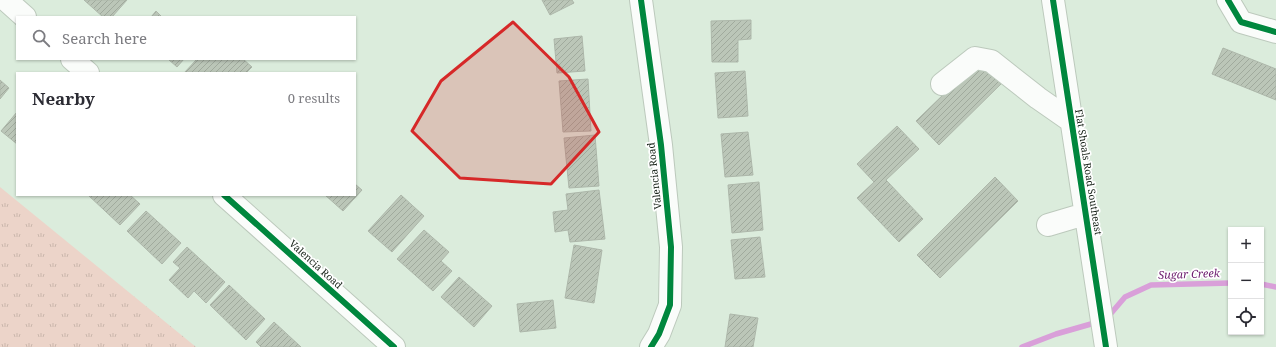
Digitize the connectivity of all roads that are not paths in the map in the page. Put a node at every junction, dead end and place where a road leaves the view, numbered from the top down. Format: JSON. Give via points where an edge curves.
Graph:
{"nodes":[{"id":1,"x":6,"y":0,"type":"edge"},
{"id":2,"x":641,"y":0,"type":"edge"},
{"id":3,"x":1053,"y":0,"type":"edge"},
{"id":4,"x":1228,"y":0,"type":"edge"},
{"id":5,"x":24,"y":16,"type":"edge"},
{"id":6,"x":1276,"y":32,"type":"edge"},
{"id":7,"x":73,"y":60,"type":"edge"},
{"id":8,"x":87,"y":72,"type":"edge"},
{"id":9,"x":942,"y":84,"type":"dead end"},
{"id":10,"x":1071,"y":121,"type":"junction"},
{"id":11,"x":225,"y":196,"type":"edge"},
{"id":12,"x":1085,"y":214,"type":"junction"},
{"id":13,"x":1048,"y":225,"type":"dead end"},
{"id":14,"x":394,"y":347,"type":"edge"},
{"id":15,"x":651,"y":347,"type":"edge"},
{"id":16,"x":1106,"y":347,"type":"edge"}],
"edges":[{"from":1,"to":5,"type":"street"},
{"from":2,"to":15,"type":"street","name":"Valencia Road","via":[[661,145],[671,248],[670,306],[660,334]]},
{"from":3,"to":10,"type":"street","name":"Flat Shoals Road Southeast"},
{"from":4,"to":6,"type":"street","via":[[1241,22]]},
{"from":7,"to":8,"type":"street"},
{"from":9,"to":10,"type":"street","via":[[975,58],[991,61]]},
{"from":10,"to":12,"type":"street","name":"Flat Shoals Road Southeast"},
{"from":11,"to":14,"type":"street","name":"Valencia Road"},
{"from":12,"to":13,"type":"street"},
{"from":12,"to":16,"type":"street","name":"Flat Shoals Road Southeast"}]}
